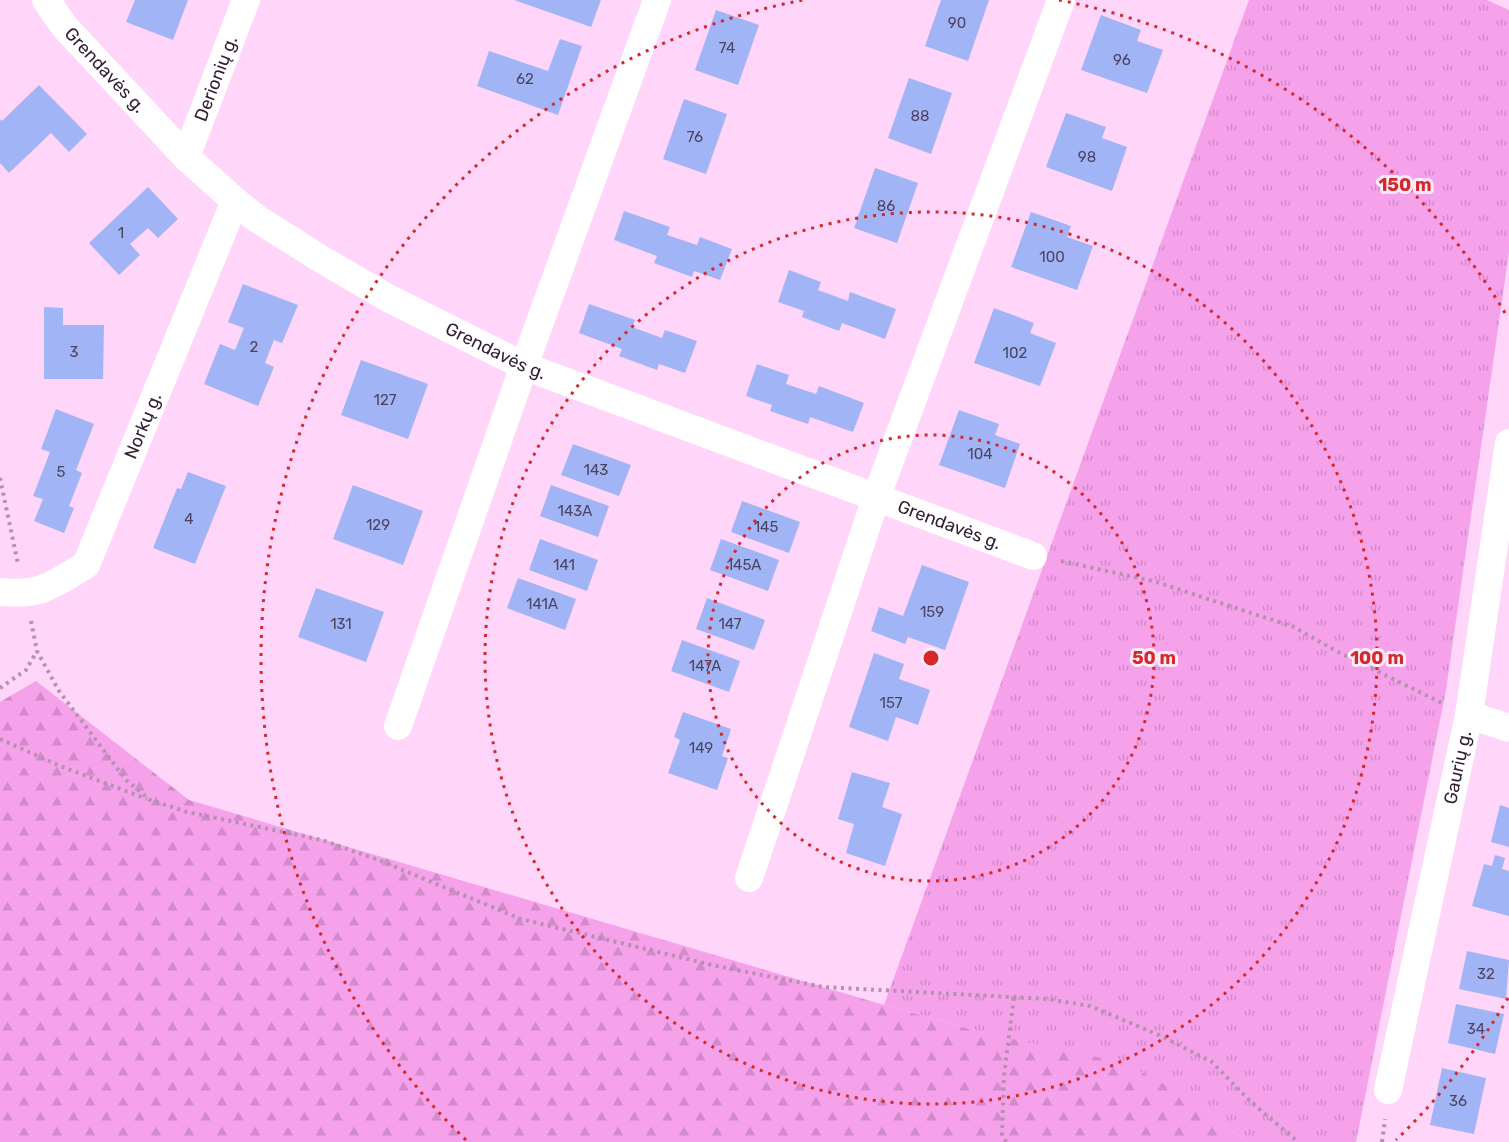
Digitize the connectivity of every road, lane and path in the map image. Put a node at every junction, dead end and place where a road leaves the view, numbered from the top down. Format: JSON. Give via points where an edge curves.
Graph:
{"nodes":[{"id":1,"x":46,"y":0,"type":"edge"},
{"id":2,"x":246,"y":0,"type":"edge"},
{"id":3,"x":657,"y":0,"type":"edge"},
{"id":4,"x":1060,"y":0,"type":"edge"},
{"id":5,"x":186,"y":157,"type":"junction"},
{"id":6,"x":235,"y":201,"type":"junction"},
{"id":7,"x":524,"y":366,"type":"junction"},
{"id":8,"x":1509,"y":443,"type":"edge"},
{"id":9,"x":0,"y":478,"type":"edge"},
{"id":10,"x":876,"y":498,"type":"junction"},
{"id":11,"x":1034,"y":556,"type":"joint"},
{"id":12,"x":12,"y":593,"type":"edge"},
{"id":13,"x":37,"y":651,"type":"junction"},
{"id":14,"x":0,"y":688,"type":"edge"},
{"id":15,"x":1469,"y":715,"type":"junction"},
{"id":16,"x":398,"y":726,"type":"dead end"},
{"id":17,"x":1509,"y":728,"type":"edge"},
{"id":18,"x":0,"y":739,"type":"edge"},
{"id":19,"x":150,"y":800,"type":"junction"},
{"id":20,"x":749,"y":878,"type":"dead end"},
{"id":21,"x":1014,"y":997,"type":"junction"},
{"id":22,"x":1388,"y":1089,"type":"dead end"},
{"id":23,"x":1006,"y":1142,"type":"edge"},
{"id":24,"x":1298,"y":1142,"type":"edge"}],
"edges":[{"from":1,"to":5,"type":"street","name":"Grendavės g.","via":[[63,26]]},
{"from":2,"to":5,"type":"street","name":"Derionių g."},
{"from":3,"to":7,"type":"street"},
{"from":4,"to":10,"type":"street"},
{"from":5,"to":6,"type":"street","name":"Grendavės g."},
{"from":6,"to":7,"type":"street","name":"Grendavės g.","via":[[312,254],[388,298]]},
{"from":6,"to":12,"type":"street","name":"Norkų g.","via":[[86,565],[48,588]]},
{"from":7,"to":10,"type":"street","name":"Grendavės g."},
{"from":7,"to":16,"type":"street"},
{"from":8,"to":15,"type":"street","name":"Gaurių g."},
{"from":9,"to":12,"type":"path"},
{"from":10,"to":11,"type":"street","name":"Grendavės g."},
{"from":10,"to":20,"type":"street"},
{"from":11,"to":15,"type":"path","via":[[1153,581],[1294,627]]},
{"from":12,"to":13,"type":"path"},
{"from":13,"to":14,"type":"path","via":[[26,670]]},
{"from":13,"to":19,"type":"path","via":[[59,691],[112,762]]},
{"from":15,"to":17,"type":"street"},
{"from":15,"to":22,"type":"street","name":"Gaurių g."},
{"from":18,"to":19,"type":"path"},
{"from":19,"to":21,"type":"path","via":[[187,812],[322,840],[521,919],[587,937],[823,987]]},
{"from":21,"to":23,"type":"path","via":[[1004,1076],[1002,1134]]},
{"from":21,"to":24,"type":"path","via":[[1090,1006],[1212,1062]]}]}
